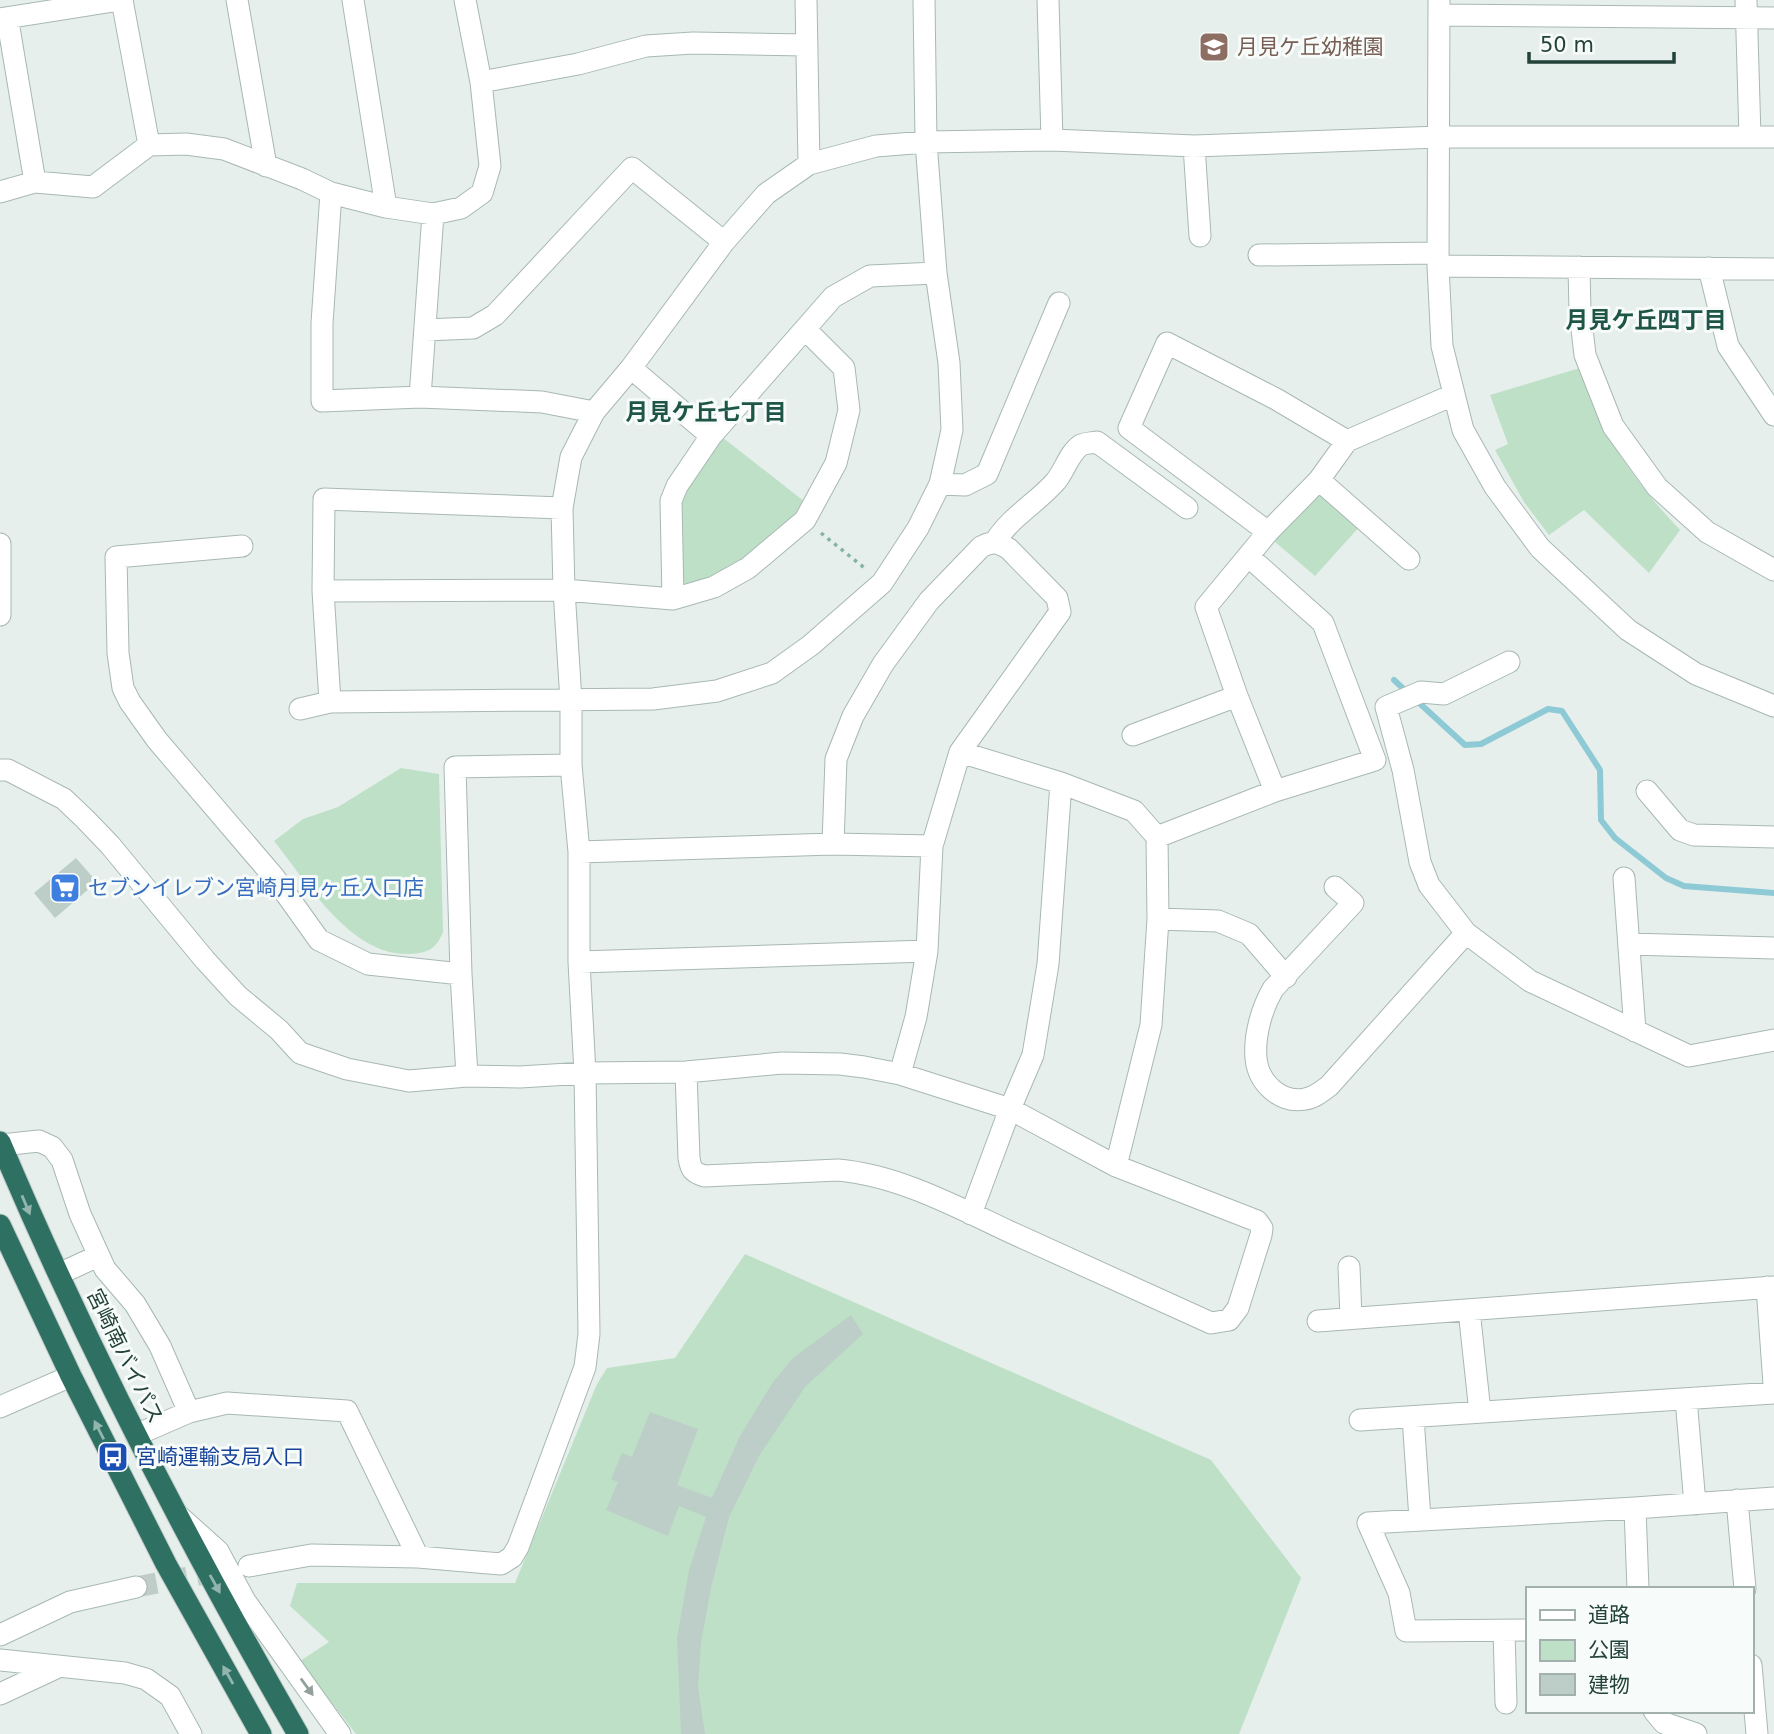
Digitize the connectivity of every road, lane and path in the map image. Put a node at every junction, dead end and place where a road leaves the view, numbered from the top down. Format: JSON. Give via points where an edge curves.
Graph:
{"nodes":[{"id":1,"x":121,"y":0,"type":"edge"},
{"id":2,"x":237,"y":0,"type":"edge"},
{"id":3,"x":353,"y":0,"type":"edge"},
{"id":4,"x":465,"y":0,"type":"edge"},
{"id":5,"x":806,"y":0,"type":"edge"},
{"id":6,"x":925,"y":0,"type":"edge"},
{"id":7,"x":1048,"y":0,"type":"edge"},
{"id":8,"x":1438,"y":7,"type":"edge"},
{"id":9,"x":1747,"y":9,"type":"edge"},
{"id":10,"x":1774,"y":18,"type":"edge"},
{"id":11,"x":3,"y":22,"type":"edge"},
{"id":12,"x":805,"y":45,"type":"junction"},
{"id":13,"x":481,"y":82,"type":"junction"},
{"id":14,"x":1439,"y":137,"type":"junction"},
{"id":15,"x":1750,"y":137,"type":"junction"},
{"id":16,"x":1774,"y":137,"type":"edge"},
{"id":17,"x":1052,"y":140,"type":"junction"},
{"id":18,"x":926,"y":142,"type":"junction"},
{"id":19,"x":149,"y":145,"type":"junction"},
{"id":20,"x":1194,"y":146,"type":"junction"},
{"id":21,"x":809,"y":164,"type":"junction"},
{"id":22,"x":266,"y":166,"type":"junction"},
{"id":23,"x":35,"y":182,"type":"junction"},
{"id":24,"x":0,"y":192,"type":"edge"},
{"id":25,"x":331,"y":193,"type":"junction"},
{"id":26,"x":386,"y":206,"type":"junction"},
{"id":27,"x":433,"y":214,"type":"junction"},
{"id":28,"x":1200,"y":236,"type":"dead end"},
{"id":29,"x":724,"y":242,"type":"junction"},
{"id":30,"x":1259,"y":255,"type":"dead end"},
{"id":31,"x":1438,"y":260,"type":"junction"},
{"id":32,"x":1579,"y":267,"type":"junction"},
{"id":33,"x":1709,"y":268,"type":"junction"},
{"id":34,"x":1774,"y":269,"type":"edge"},
{"id":35,"x":936,"y":273,"type":"junction"},
{"id":36,"x":1059,"y":303,"type":"dead end"},
{"id":37,"x":805,"y":329,"type":"junction"},
{"id":38,"x":425,"y":330,"type":"junction"},
{"id":39,"x":631,"y":368,"type":"junction"},
{"id":40,"x":1454,"y":396,"type":"junction"},
{"id":41,"x":420,"y":397,"type":"junction"},
{"id":42,"x":594,"y":412,"type":"junction"},
{"id":43,"x":1774,"y":415,"type":"edge"},
{"id":44,"x":711,"y":436,"type":"junction"},
{"id":45,"x":1347,"y":441,"type":"junction"},
{"id":46,"x":1319,"y":480,"type":"junction"},
{"id":47,"x":940,"y":484,"type":"junction"},
{"id":48,"x":562,"y":508,"type":"junction"},
{"id":49,"x":1187,"y":508,"type":"dead end"},
{"id":50,"x":805,"y":520,"type":"junction"},
{"id":51,"x":1268,"y":532,"type":"junction"},
{"id":52,"x":995,"y":542,"type":"junction"},
{"id":53,"x":0,"y":544,"type":"edge"},
{"id":54,"x":242,"y":546,"type":"dead end"},
{"id":55,"x":1248,"y":556,"type":"junction"},
{"id":56,"x":1409,"y":559,"type":"dead end"},
{"id":57,"x":1774,"y":570,"type":"edge"},
{"id":58,"x":882,"y":583,"type":"junction"},
{"id":59,"x":564,"y":590,"type":"junction"},
{"id":60,"x":323,"y":591,"type":"junction"},
{"id":61,"x":673,"y":599,"type":"junction"},
{"id":62,"x":0,"y":615,"type":"edge"},
{"id":63,"x":1509,"y":662,"type":"dead end"},
{"id":64,"x":1237,"y":696,"type":"junction"},
{"id":65,"x":571,"y":701,"type":"junction"},
{"id":66,"x":330,"y":702,"type":"junction"},
{"id":67,"x":1774,"y":706,"type":"edge"},
{"id":68,"x":300,"y":709,"type":"dead end"},
{"id":69,"x":1133,"y":735,"type":"dead end"},
{"id":70,"x":960,"y":752,"type":"junction"},
{"id":71,"x":571,"y":765,"type":"junction"},
{"id":72,"x":0,"y":770,"type":"edge"},
{"id":73,"x":1061,"y":783,"type":"junction"},
{"id":74,"x":1275,"y":791,"type":"junction"},
{"id":75,"x":1647,"y":791,"type":"dead end"},
{"id":76,"x":1157,"y":837,"type":"junction"},
{"id":77,"x":1774,"y":837,"type":"edge"},
{"id":78,"x":833,"y":844,"type":"junction"},
{"id":79,"x":932,"y":846,"type":"junction"},
{"id":80,"x":579,"y":852,"type":"junction"},
{"id":81,"x":1623,"y":878,"type":"dead end"},
{"id":82,"x":1335,"y":887,"type":"dead end"},
{"id":83,"x":1158,"y":919,"type":"junction"},
{"id":84,"x":1466,"y":933,"type":"junction"},
{"id":85,"x":1629,"y":944,"type":"junction"},
{"id":86,"x":1774,"y":948,"type":"edge"},
{"id":87,"x":927,"y":951,"type":"junction"},
{"id":88,"x":579,"y":962,"type":"junction"},
{"id":89,"x":461,"y":974,"type":"junction"},
{"id":90,"x":1286,"y":977,"type":"junction"},
{"id":91,"x":1635,"y":1031,"type":"junction"},
{"id":92,"x":1774,"y":1040,"type":"edge"},
{"id":93,"x":685,"y":1072,"type":"junction"},
{"id":94,"x":585,"y":1073,"type":"junction"},
{"id":95,"x":900,"y":1074,"type":"junction"},
{"id":96,"x":467,"y":1076,"type":"junction"},
{"id":97,"x":1010,"y":1110,"type":"junction"},
{"id":98,"x":1,"y":1144,"type":"edge"},
{"id":99,"x":1116,"y":1166,"type":"junction"},
{"id":100,"x":971,"y":1214,"type":"junction"},
{"id":101,"x":0,"y":1225,"type":"edge"},
{"id":102,"x":98,"y":1256,"type":"junction"},
{"id":103,"x":1349,"y":1267,"type":"dead end"},
{"id":104,"x":59,"y":1274,"type":"junction"},
{"id":105,"x":1771,"y":1287,"type":"edge"},
{"id":106,"x":1469,"y":1310,"type":"junction"},
{"id":107,"x":1351,"y":1318,"type":"junction"},
{"id":108,"x":1318,"y":1321,"type":"dead end"},
{"id":109,"x":71,"y":1376,"type":"junction"},
{"id":110,"x":1774,"y":1384,"type":"edge"},
{"id":111,"x":1774,"y":1393,"type":"edge"},
{"id":112,"x":1686,"y":1399,"type":"junction"},
{"id":113,"x":0,"y":1408,"type":"edge"},
{"id":114,"x":190,"y":1412,"type":"junction"},
{"id":115,"x":1480,"y":1412,"type":"junction"},
{"id":116,"x":1413,"y":1417,"type":"junction"},
{"id":117,"x":1360,"y":1420,"type":"dead end"},
{"id":118,"x":136,"y":1435,"type":"junction"},
{"id":119,"x":1774,"y":1497,"type":"edge"},
{"id":120,"x":1737,"y":1500,"type":"junction"},
{"id":121,"x":1695,"y":1504,"type":"junction"},
{"id":122,"x":1634,"y":1508,"type":"junction"},
{"id":123,"x":179,"y":1516,"type":"junction"},
{"id":124,"x":1420,"y":1519,"type":"junction"},
{"id":125,"x":418,"y":1557,"type":"junction"},
{"id":126,"x":249,"y":1566,"type":"tunnel mouth"},
{"id":127,"x":136,"y":1587,"type":"tunnel mouth"},
{"id":128,"x":1638,"y":1587,"type":"edge"},
{"id":129,"x":1745,"y":1587,"type":"edge"},
{"id":130,"x":1526,"y":1630,"type":"edge"},
{"id":131,"x":1504,"y":1631,"type":"junction"},
{"id":132,"x":0,"y":1635,"type":"edge"},
{"id":133,"x":0,"y":1660,"type":"edge"},
{"id":134,"x":59,"y":1666,"type":"junction"},
{"id":135,"x":1753,"y":1688,"type":"edge"},
{"id":136,"x":0,"y":1694,"type":"edge"},
{"id":137,"x":1506,"y":1703,"type":"dead end"},
{"id":138,"x":1656,"y":1713,"type":"edge"},
{"id":139,"x":298,"y":1731,"type":"edge"},
{"id":140,"x":191,"y":1734,"type":"edge"},
{"id":141,"x":261,"y":1734,"type":"edge"},
{"id":142,"x":340,"y":1734,"type":"edge"},
{"id":143,"x":1696,"y":1734,"type":"edge"},
{"id":144,"x":1757,"y":1734,"type":"edge"}],
"edges":[{"from":1,"to":11,"type":"street"},
{"from":1,"to":19,"type":"street"},
{"from":2,"to":22,"type":"street"},
{"from":3,"to":26,"type":"street"},
{"from":4,"to":13,"type":"street"},
{"from":5,"to":12,"type":"street"},
{"from":6,"to":18,"type":"street"},
{"from":7,"to":17,"type":"street"},
{"from":8,"to":9,"type":"street"},
{"from":8,"to":14,"type":"street"},
{"from":9,"to":10,"type":"street"},
{"from":9,"to":15,"type":"street"},
{"from":11,"to":23,"type":"street"},
{"from":12,"to":13,"type":"street","via":[[646,46]]},
{"from":12,"to":21,"type":"street"},
{"from":13,"to":27,"type":"street","via":[[490,166],[482,192],[461,208]]},
{"from":14,"to":15,"type":"street"},
{"from":14,"to":20,"type":"street"},
{"from":14,"to":31,"type":"street"},
{"from":15,"to":16,"type":"street"},
{"from":17,"to":18,"type":"street"},
{"from":17,"to":20,"type":"street"},
{"from":18,"to":21,"type":"street","via":[[876,146]]},
{"from":18,"to":35,"type":"street"},
{"from":19,"to":22,"type":"street","via":[[224,149]]},
{"from":19,"to":23,"type":"street","via":[[93,187]]},
{"from":20,"to":28,"type":"street"},
{"from":21,"to":29,"type":"street","via":[[766,194]]},
{"from":22,"to":25,"type":"street"},
{"from":23,"to":24,"type":"street"},
{"from":25,"to":26,"type":"street"},
{"from":25,"to":41,"type":"street","via":[[322,401]]},
{"from":26,"to":27,"type":"street"},
{"from":27,"to":38,"type":"street"},
{"from":29,"to":38,"type":"street","via":[[632,168],[495,316],[473,328]]},
{"from":29,"to":39,"type":"street"},
{"from":30,"to":31,"type":"street"},
{"from":31,"to":32,"type":"street"},
{"from":31,"to":40,"type":"street","via":[[1442,346]]},
{"from":32,"to":33,"type":"street"},
{"from":32,"to":57,"type":"street","via":[[1586,355],[1614,426],[1657,487],[1707,532]]},
{"from":33,"to":34,"type":"street"},
{"from":33,"to":43,"type":"street","via":[[1728,346]]},
{"from":35,"to":37,"type":"street","via":[[870,276],[833,297]]},
{"from":35,"to":47,"type":"street","via":[[949,363],[952,430]]},
{"from":36,"to":47,"type":"street","via":[[986,474],[965,485]]},
{"from":37,"to":44,"type":"street"},
{"from":37,"to":50,"type":"street","via":[[844,368],[849,410],[836,463]]},
{"from":38,"to":41,"type":"street"},
{"from":39,"to":42,"type":"street"},
{"from":39,"to":44,"type":"street"},
{"from":40,"to":45,"type":"street"},
{"from":40,"to":67,"type":"street","via":[[1463,429],[1494,488],[1540,548],[1628,630],[1696,674]]},
{"from":41,"to":42,"type":"street","via":[[542,402]]},
{"from":42,"to":48,"type":"street","via":[[571,457]]},
{"from":44,"to":61,"type":"street","via":[[671,501]]},
{"from":45,"to":46,"type":"street"},
{"from":45,"to":51,"type":"street","via":[[1167,342],[1129,428]]},
{"from":46,"to":51,"type":"street"},
{"from":46,"to":56,"type":"street"},
{"from":47,"to":58,"type":"street"},
{"from":48,"to":59,"type":"street"},
{"from":48,"to":60,"type":"street","via":[[324,499]]},
{"from":49,"to":52,"type":"street","via":[[1097,442],[1082,444],[1058,478]]},
{"from":50,"to":58,"type":"path"},
{"from":50,"to":61,"type":"street","via":[[748,568],[714,587]]},
{"from":51,"to":55,"type":"street"},
{"from":52,"to":70,"type":"street","via":[[1009,549],[1060,606]]},
{"from":52,"to":78,"type":"street","via":[[981,548],[929,601],[883,664],[853,716],[836,760]]},
{"from":53,"to":62,"type":"street"},
{"from":54,"to":89,"type":"street","via":[[116,557],[118,653],[130,702],[274,877],[319,940],[368,964]]},
{"from":55,"to":64,"type":"street","via":[[1206,607]]},
{"from":55,"to":74,"type":"street","via":[[1323,623],[1376,760]]},
{"from":58,"to":65,"type":"street","via":[[772,673],[717,691],[653,699]]},
{"from":59,"to":60,"type":"street"},
{"from":59,"to":61,"type":"street"},
{"from":59,"to":65,"type":"street"},
{"from":60,"to":66,"type":"street"},
{"from":63,"to":84,"type":"street","via":[[1444,694],[1421,692],[1386,707],[1420,862],[1429,885]]},
{"from":64,"to":69,"type":"street"},
{"from":64,"to":74,"type":"street"},
{"from":65,"to":66,"type":"street"},
{"from":65,"to":71,"type":"street"},
{"from":66,"to":68,"type":"street"},
{"from":70,"to":73,"type":"street"},
{"from":70,"to":79,"type":"street"},
{"from":71,"to":80,"type":"street"},
{"from":71,"to":89,"type":"street","via":[[455,767]]},
{"from":72,"to":96,"type":"street","via":[[64,799],[110,845],[238,996],[300,1053],[347,1069],[409,1081]]},
{"from":73,"to":76,"type":"street","via":[[1134,811]]},
{"from":73,"to":97,"type":"street","via":[[1044,1002],[1033,1055]]},
{"from":74,"to":76,"type":"street"},
{"from":75,"to":77,"type":"street","via":[[1680,830],[1695,835]]},
{"from":76,"to":83,"type":"street"},
{"from":78,"to":79,"type":"street"},
{"from":78,"to":80,"type":"street"},
{"from":79,"to":87,"type":"street"},
{"from":80,"to":88,"type":"street"},
{"from":81,"to":85,"type":"street"},
{"from":82,"to":90,"type":"street","via":[[1353,903]]},
{"from":83,"to":90,"type":"street","via":[[1218,920],[1249,934]]},
{"from":83,"to":99,"type":"street","via":[[1151,1025]]},
{"from":84,"to":90,"type":"street","via":[[1329,1086],[1307,1099],[1279,1095],[1257,1067],[1256,1048],[1266,1002]]},
{"from":84,"to":91,"type":"street","via":[[1530,981]]},
{"from":85,"to":86,"type":"street"},
{"from":85,"to":91,"type":"street"},
{"from":87,"to":88,"type":"street"},
{"from":87,"to":95,"type":"street"},
{"from":88,"to":94,"type":"street"},
{"from":89,"to":96,"type":"street"},
{"from":91,"to":92,"type":"street","via":[[1689,1056]]},
{"from":93,"to":94,"type":"street"},
{"from":93,"to":95,"type":"street","via":[[782,1063],[840,1064]]},
{"from":93,"to":100,"type":"street","via":[[689,1158],[694,1172],[704,1176],[856,1172]]},
{"from":94,"to":96,"type":"street"},
{"from":94,"to":125,"type":"street","via":[[589,1334],[585,1367],[512,1557],[501,1564]]},
{"from":95,"to":97,"type":"street"},
{"from":97,"to":99,"type":"street"},
{"from":97,"to":100,"type":"street"},
{"from":98,"to":102,"type":"street","via":[[39,1141],[52,1146],[62,1160]]},
{"from":98,"to":104,"type":"highway","name":"宮崎南バイパス","one_way":true},
{"from":99,"to":100,"type":"street","via":[[1261,1224],[1238,1308],[1229,1320],[1211,1323]]},
{"from":101,"to":109,"type":"highway"},
{"from":102,"to":104,"type":"street"},
{"from":102,"to":114,"type":"street","via":[[160,1346]]},
{"from":103,"to":107,"type":"street"},
{"from":104,"to":118,"type":"highway","name":"宮崎南バイパス"},
{"from":105,"to":106,"type":"street"},
{"from":105,"to":110,"type":"street"},
{"from":106,"to":107,"type":"street"},
{"from":106,"to":115,"type":"street"},
{"from":107,"to":108,"type":"street"},
{"from":109,"to":113,"type":"street"},
{"from":141,"to":109,"type":"highway","one_way":true,"via":[[166,1564]]},
{"from":111,"to":112,"type":"street"},
{"from":112,"to":115,"type":"street"},
{"from":112,"to":121,"type":"street"},
{"from":114,"to":118,"type":"street"},
{"from":114,"to":125,"type":"street","via":[[227,1403],[347,1411]]},
{"from":115,"to":116,"type":"street"},
{"from":116,"to":117,"type":"street"},
{"from":116,"to":124,"type":"street"},
{"from":118,"to":123,"type":"highway","name":"宮崎南バイパス"},
{"from":119,"to":120,"type":"street"},
{"from":120,"to":121,"type":"street"},
{"from":120,"to":129,"type":"street"},
{"from":121,"to":122,"type":"street"},
{"from":122,"to":124,"type":"street"},
{"from":122,"to":128,"type":"street"},
{"from":123,"to":139,"type":"highway","name":"宮崎南バイパス","one_way":true},
{"from":123,"to":142,"type":"street","one_way":true,"via":[[218,1551],[245,1601]]},
{"from":124,"to":131,"type":"street","via":[[1368,1523],[1399,1593],[1406,1631]]},
{"from":125,"to":126,"type":"street","via":[[311,1555]]},
{"from":127,"to":132,"type":"street","via":[[70,1602]]},
{"from":130,"to":131,"type":"street"},
{"from":131,"to":137,"type":"street"},
{"from":133,"to":134,"type":"street"},
{"from":134,"to":136,"type":"street"},
{"from":134,"to":140,"type":"street","via":[[146,1679],[170,1696]]},
{"from":135,"to":144,"type":"street"},
{"from":138,"to":143,"type":"street","via":[[1664,1723]]}]}
